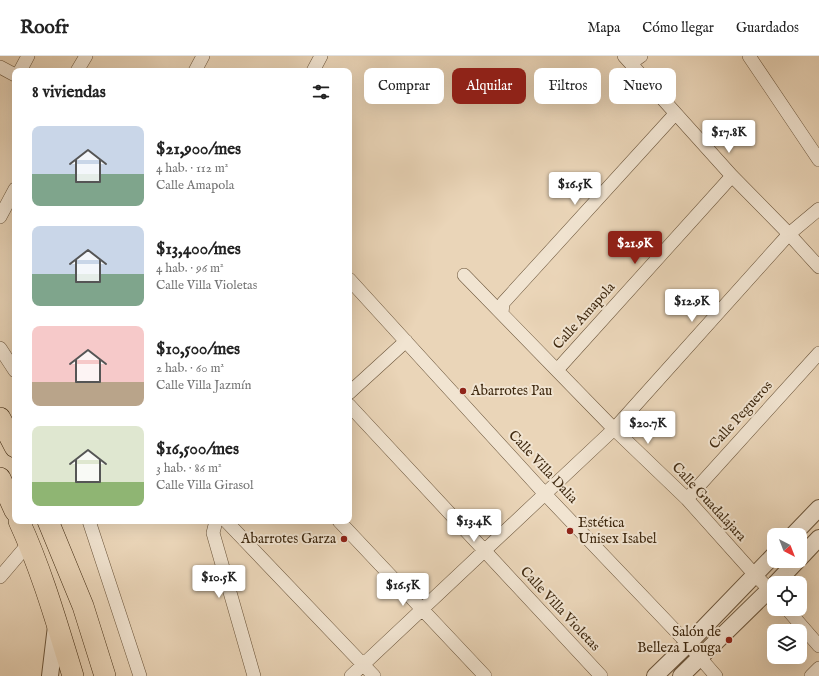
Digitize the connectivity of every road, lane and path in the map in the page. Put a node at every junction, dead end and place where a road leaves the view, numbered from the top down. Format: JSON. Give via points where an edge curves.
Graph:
{"nodes":[{"id":1,"x":28,"y":56,"type":"edge"},
{"id":2,"x":86,"y":56,"type":"edge"},
{"id":3,"x":203,"y":56,"type":"edge"},
{"id":4,"x":321,"y":56,"type":"edge"},
{"id":5,"x":749,"y":56,"type":"edge"},
{"id":6,"x":632,"y":58,"type":"edge"},
{"id":7,"x":0,"y":67,"type":"edge"},
{"id":8,"x":22,"y":68,"type":"edge"},
{"id":9,"x":79,"y":68,"type":"edge"},
{"id":10,"x":197,"y":68,"type":"edge"},
{"id":11,"x":315,"y":68,"type":"edge"},
{"id":12,"x":12,"y":73,"type":"edge"},
{"id":13,"x":676,"y":114,"type":"junction"},
{"id":14,"x":819,"y":160,"type":"edge"},
{"id":15,"x":732,"y":176,"type":"junction"},
{"id":16,"x":12,"y":195,"type":"edge"},
{"id":17,"x":819,"y":209,"type":"edge"},
{"id":18,"x":0,"y":217,"type":"edge"},
{"id":19,"x":789,"y":234,"type":"junction"},
{"id":20,"x":819,"y":267,"type":"edge"},
{"id":21,"x":464,"y":275,"type":"dead end"},
{"id":22,"x":352,"y":282,"type":"edge"},
{"id":23,"x":502,"y":313,"type":"junction"},
{"id":24,"x":406,"y":341,"type":"junction"},
{"id":25,"x":0,"y":348,"type":"edge"},
{"id":26,"x":819,"y":353,"type":"edge"},
{"id":27,"x":12,"y":366,"type":"edge"},
{"id":28,"x":557,"y":370,"type":"junction"},
{"id":29,"x":352,"y":390,"type":"edge"},
{"id":30,"x":352,"y":408,"type":"edge"},
{"id":31,"x":0,"y":418,"type":"edge"},
{"id":32,"x":614,"y":429,"type":"junction"},
{"id":33,"x":12,"y":441,"type":"edge"},
{"id":34,"x":0,"y":478,"type":"edge"},
{"id":35,"x":545,"y":494,"type":"junction"},
{"id":36,"x":687,"y":499,"type":"junction"},
{"id":37,"x":12,"y":504,"type":"edge"},
{"id":38,"x":819,"y":508,"type":"edge"},
{"id":39,"x":20,"y":524,"type":"edge"},
{"id":40,"x":49,"y":524,"type":"edge"},
{"id":41,"x":90,"y":524,"type":"edge"},
{"id":42,"x":215,"y":524,"type":"edge"},
{"id":43,"x":229,"y":524,"type":"edge"},
{"id":44,"x":343,"y":524,"type":"edge"},
{"id":45,"x":800,"y":528,"type":"edge"},
{"id":46,"x":819,"y":538,"type":"edge"},
{"id":47,"x":29,"y":543,"type":"junction"},
{"id":48,"x":484,"y":550,"type":"junction"},
{"id":49,"x":807,"y":551,"type":"edge"},
{"id":50,"x":767,"y":562,"type":"edge"},
{"id":51,"x":791,"y":568,"type":"edge"},
{"id":52,"x":755,"y":575,"type":"junction"},
{"id":53,"x":784,"y":576,"type":"edge"},
{"id":54,"x":0,"y":577,"type":"edge"},
{"id":55,"x":767,"y":583,"type":"edge"},
{"id":56,"x":767,"y":595,"type":"edge"},
{"id":57,"x":422,"y":609,"type":"junction"},
{"id":58,"x":793,"y":616,"type":"edge"},
{"id":59,"x":56,"y":621,"type":"junction"},
{"id":60,"x":688,"y":644,"type":"junction"},
{"id":61,"x":819,"y":646,"type":"edge"},
{"id":62,"x":700,"y":658,"type":"junction"},
{"id":63,"x":364,"y":664,"type":"junction"},
{"id":64,"x":819,"y":668,"type":"edge"},
{"id":65,"x":50,"y":676,"type":"edge"},
{"id":66,"x":73,"y":676,"type":"edge"},
{"id":67,"x":105,"y":676,"type":"edge"},
{"id":68,"x":140,"y":676,"type":"edge"},
{"id":69,"x":254,"y":676,"type":"edge"},
{"id":70,"x":351,"y":676,"type":"edge"},
{"id":71,"x":374,"y":676,"type":"edge"},
{"id":72,"x":485,"y":676,"type":"edge"},
{"id":73,"x":601,"y":676,"type":"edge"},
{"id":74,"x":655,"y":676,"type":"edge"},
{"id":75,"x":681,"y":676,"type":"edge"},
{"id":76,"x":716,"y":676,"type":"edge"},
{"id":77,"x":811,"y":676,"type":"edge"}],
"edges":[{"from":1,"to":8,"type":"street"},
{"from":2,"to":9,"type":"street"},
{"from":3,"to":10,"type":"street"},
{"from":4,"to":11,"type":"street"},
{"from":5,"to":14,"type":"street"},
{"from":6,"to":13,"type":"street"},
{"from":7,"to":12,"type":"street"},
{"from":13,"to":15,"type":"street"},
{"from":13,"to":23,"type":"street","via":[[503,303]]},
{"from":15,"to":19,"type":"street"},
{"from":15,"to":28,"type":"street","name":"Calle Amapola"},
{"from":16,"to":18,"type":"street"},
{"from":17,"to":19,"type":"street"},
{"from":19,"to":20,"type":"street"},
{"from":19,"to":32,"type":"street"},
{"from":21,"to":23,"type":"street","name":"Calle Guadalajara"},
{"from":22,"to":24,"type":"street","name":"Calle Villa Dalia"},
{"from":23,"to":28,"type":"street","name":"Calle Guadalajara"},
{"from":24,"to":29,"type":"street"},
{"from":24,"to":35,"type":"street","name":"Calle Villa Dalia"},
{"from":25,"to":27,"type":"street"},
{"from":26,"to":36,"type":"street","name":"Calle Pegueros"},
{"from":28,"to":32,"type":"street","name":"Calle Guadalajara"},
{"from":30,"to":48,"type":"street","name":"Calle Villa Violetas"},
{"from":31,"to":33,"type":"highway"},
{"from":32,"to":35,"type":"street"},
{"from":32,"to":36,"type":"street","name":"Calle Guadalajara"},
{"from":34,"to":37,"type":"highway"},
{"from":35,"to":48,"type":"street"},
{"from":35,"to":60,"type":"street","name":"Calle Villa Dalia"},
{"from":36,"to":52,"type":"street","name":"Calle Guadalajara"},
{"from":38,"to":45,"type":"street"},
{"from":39,"to":47,"type":"highway"},
{"from":40,"to":67,"type":"highway","via":[[83,606]]},
{"from":41,"to":68,"type":"street"},
{"from":42,"to":69,"type":"street","via":[[213,533]]},
{"from":43,"to":63,"type":"street"},
{"from":44,"to":57,"type":"street"},
{"from":46,"to":49,"type":"street"},
{"from":47,"to":54,"type":"street"},
{"from":47,"to":59,"type":"highway"},
{"from":48,"to":57,"type":"street"},
{"from":48,"to":73,"type":"street","name":"Calle Villa Violetas"},
{"from":50,"to":52,"type":"street"},
{"from":51,"to":53,"type":"street"},
{"from":52,"to":55,"type":"street","name":"Calle Guadalajara"},
{"from":52,"to":60,"type":"street"},
{"from":56,"to":62,"type":"street"},
{"from":57,"to":63,"type":"street"},
{"from":57,"to":72,"type":"street"},
{"from":58,"to":61,"type":"street"},
{"from":59,"to":65,"type":"street"},
{"from":59,"to":66,"type":"highway"},
{"from":60,"to":62,"type":"street","name":"Calle Villa Dalia"},
{"from":60,"to":74,"type":"street"},
{"from":62,"to":75,"type":"street"},
{"from":62,"to":76,"type":"street","name":"Calle Villa Dalia"},
{"from":63,"to":70,"type":"street"},
{"from":63,"to":71,"type":"street"},
{"from":64,"to":77,"type":"street"}]}
